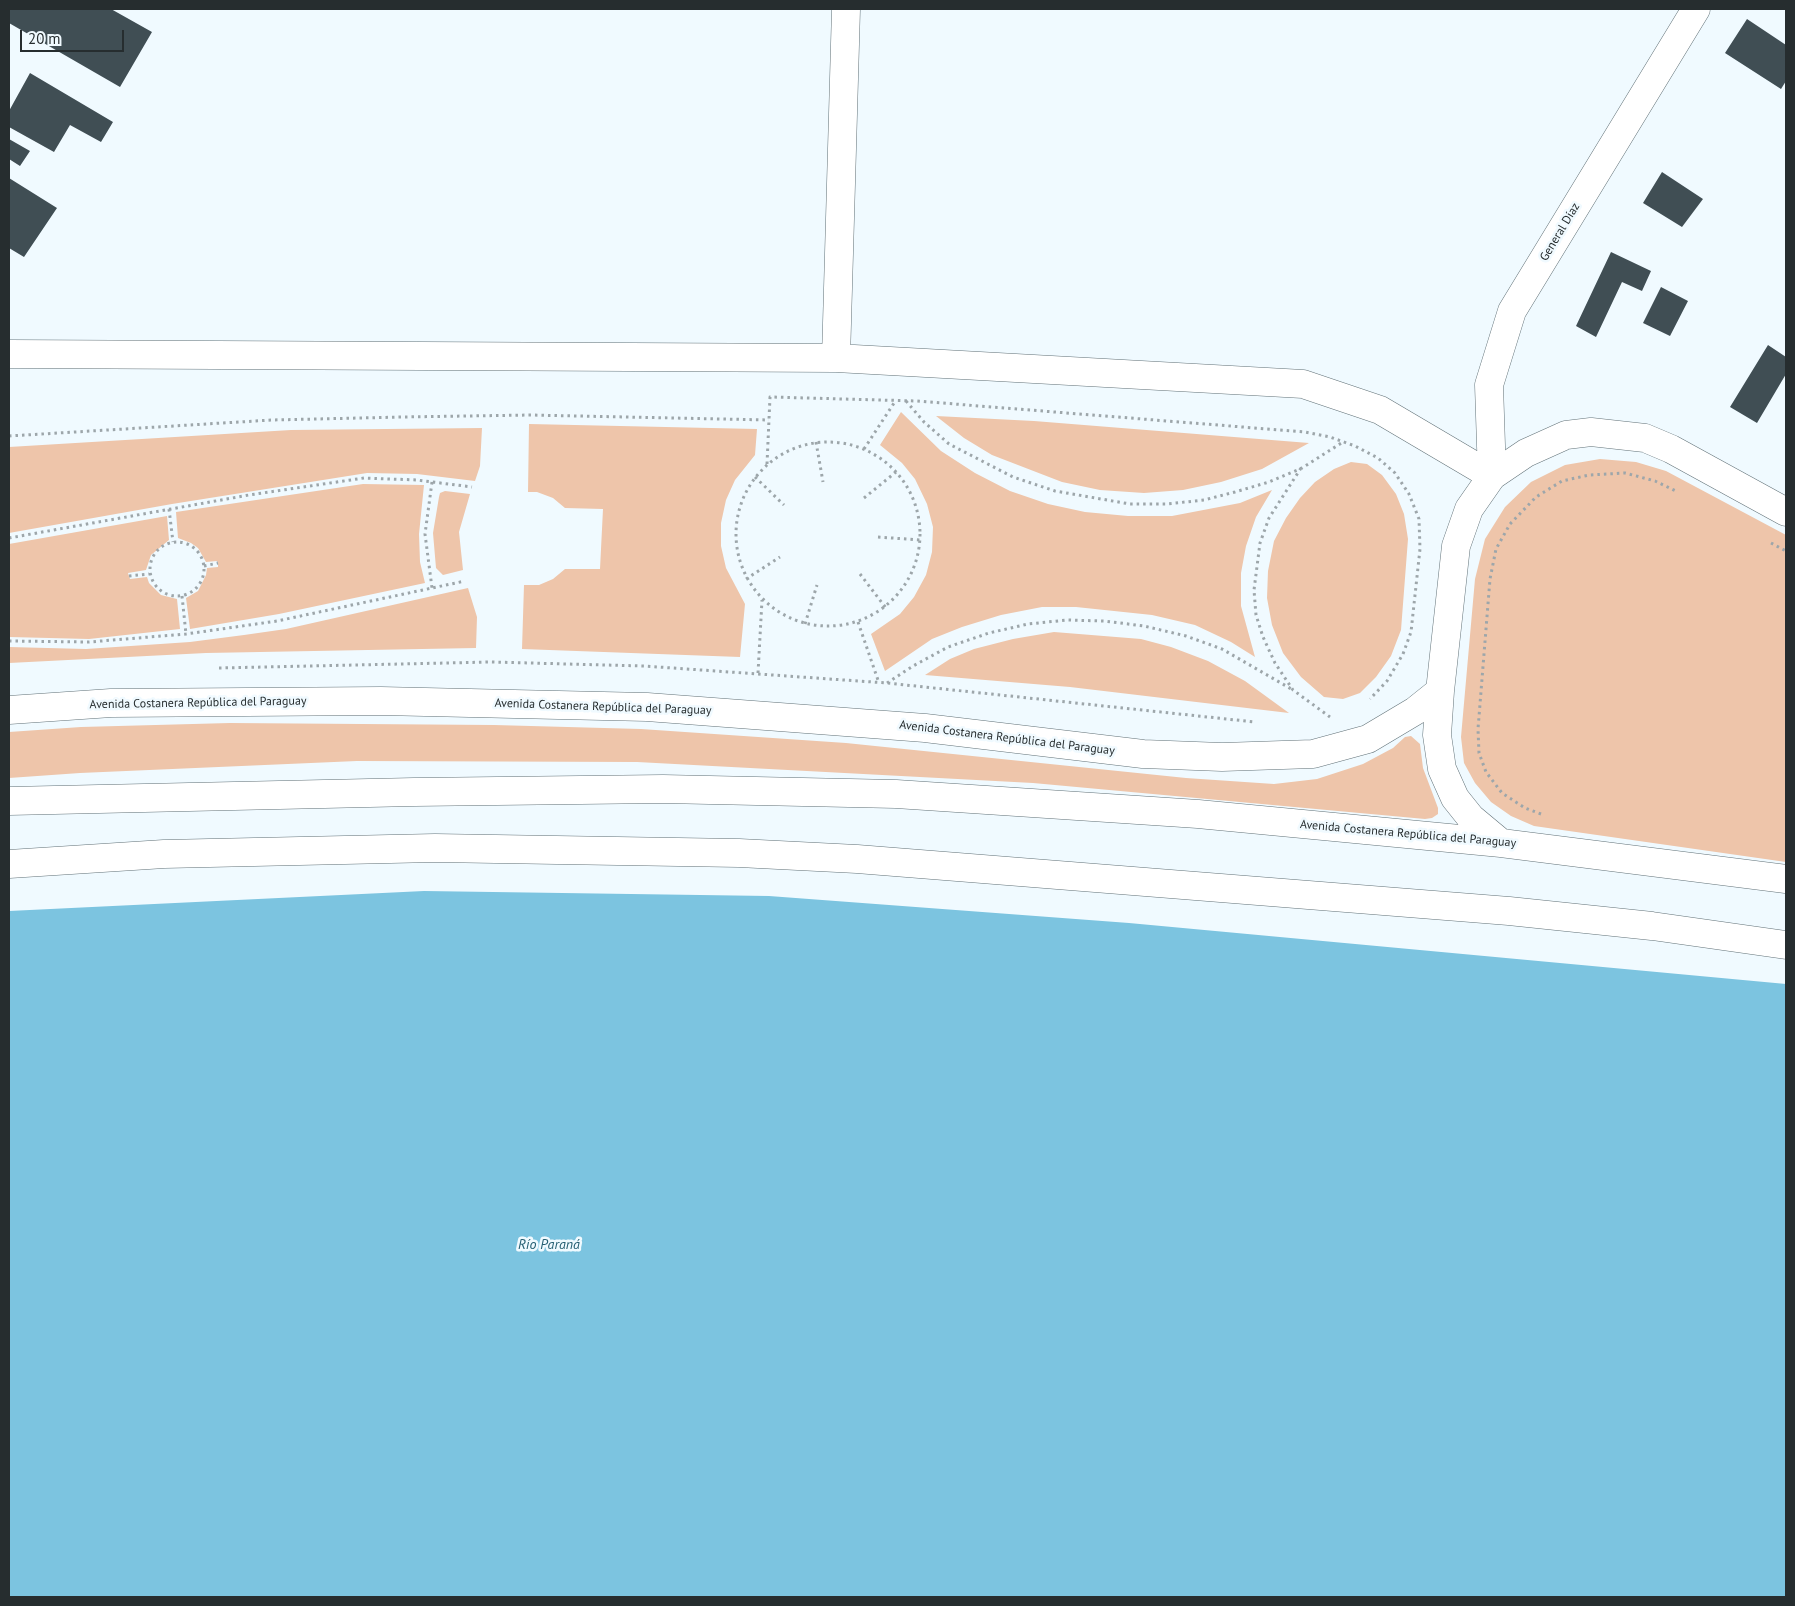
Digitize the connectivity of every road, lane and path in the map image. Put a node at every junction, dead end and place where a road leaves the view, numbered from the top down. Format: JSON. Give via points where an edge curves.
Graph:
{"nodes":[{"id":1,"x":846,"y":9,"type":"edge"},
{"id":2,"x":1696,"y":9,"type":"edge"},
{"id":3,"x":10,"y":354,"type":"edge"},
{"id":4,"x":836,"y":358,"type":"junction"},
{"id":5,"x":896,"y":400,"type":"junction"},
{"id":6,"x":905,"y":400,"type":"junction"},
{"id":7,"x":769,"y":420,"type":"junction"},
{"id":8,"x":9,"y":436,"type":"edge"},
{"id":9,"x":816,"y":442,"type":"junction"},
{"id":10,"x":1344,"y":442,"type":"junction"},
{"id":11,"x":864,"y":449,"type":"junction"},
{"id":12,"x":767,"y":464,"type":"junction"},
{"id":13,"x":1302,"y":468,"type":"junction"},
{"id":14,"x":896,"y":472,"type":"junction"},
{"id":15,"x":1492,"y":476,"type":"junction"},
{"id":16,"x":755,"y":477,"type":"junction"},
{"id":17,"x":432,"y":482,"type":"junction"},
{"id":18,"x":823,"y":482,"type":"dead end"},
{"id":19,"x":472,"y":487,"type":"dead end"},
{"id":20,"x":1683,"y":494,"type":"dead end"},
{"id":21,"x":864,"y":498,"type":"dead end"},
{"id":22,"x":784,"y":505,"type":"dead end"},
{"id":23,"x":169,"y":509,"type":"junction"},
{"id":24,"x":1786,"y":512,"type":"edge"},
{"id":25,"x":9,"y":538,"type":"edge"},
{"id":26,"x":878,"y":538,"type":"dead end"},
{"id":27,"x":920,"y":540,"type":"junction"},
{"id":28,"x":173,"y":542,"type":"junction"},
{"id":29,"x":1769,"y":542,"type":"dead end"},
{"id":30,"x":1786,"y":551,"type":"edge"},
{"id":31,"x":780,"y":557,"type":"dead end"},
{"id":32,"x":218,"y":563,"type":"dead end"},
{"id":33,"x":204,"y":566,"type":"junction"},
{"id":34,"x":149,"y":574,"type":"junction"},
{"id":35,"x":860,"y":574,"type":"dead end"},
{"id":36,"x":129,"y":576,"type":"dead end"},
{"id":37,"x":746,"y":578,"type":"junction"},
{"id":38,"x":465,"y":581,"type":"dead end"},
{"id":39,"x":817,"y":585,"type":"dead end"},
{"id":40,"x":432,"y":588,"type":"junction"},
{"id":41,"x":182,"y":596,"type":"junction"},
{"id":42,"x":762,"y":600,"type":"junction"},
{"id":43,"x":886,"y":608,"type":"junction"},
{"id":44,"x":858,"y":622,"type":"junction"},
{"id":45,"x":805,"y":624,"type":"junction"},
{"id":46,"x":186,"y":634,"type":"junction"},
{"id":47,"x":9,"y":641,"type":"edge"},
{"id":48,"x":758,"y":673,"type":"dead end"},
{"id":49,"x":879,"y":683,"type":"dead end"},
{"id":50,"x":887,"y":684,"type":"dead end"},
{"id":51,"x":1293,"y":690,"type":"junction"},
{"id":52,"x":1440,"y":691,"type":"junction"},
{"id":53,"x":1367,"y":702,"type":"dead end"},
{"id":54,"x":9,"y":710,"type":"edge"},
{"id":55,"x":1170,"y":713,"type":"dead end"},
{"id":56,"x":1324,"y":721,"type":"dead end"},
{"id":57,"x":1262,"y":722,"type":"dead end"},
{"id":58,"x":9,"y":801,"type":"edge"},
{"id":59,"x":1549,"y":816,"type":"dead end"},
{"id":60,"x":1500,"y":843,"type":"junction"},
{"id":61,"x":9,"y":864,"type":"edge"},
{"id":62,"x":1786,"y":879,"type":"edge"},
{"id":63,"x":1786,"y":945,"type":"edge"}],
"edges":[{"from":1,"to":4,"type":"street"},
{"from":2,"to":15,"type":"street","name":"General Díaz","via":[[1512,310],[1489,385]]},
{"from":3,"to":4,"type":"street"},
{"from":4,"to":15,"type":"street","via":[[1303,384],[1380,410]]},
{"from":5,"to":6,"type":"path"},
{"from":5,"to":7,"type":"path","via":[[770,397]]},
{"from":5,"to":11,"type":"path"},
{"from":6,"to":10,"type":"path","via":[[1305,432]]},
{"from":6,"to":13,"type":"path","via":[[948,444],[977,460],[1013,477],[1095,500],[1130,504],[1204,500],[1268,482]]},
{"from":7,"to":8,"type":"path","via":[[530,415],[402,417],[272,420]]},
{"from":7,"to":12,"type":"path"},
{"from":9,"to":11,"type":"path","via":[[840,442]]},
{"from":9,"to":12,"type":"path","via":[[790,450]]},
{"from":9,"to":18,"type":"path"},
{"from":10,"to":13,"type":"path"},
{"from":10,"to":53,"type":"path","via":[[1378,458],[1395,473],[1409,494],[1419,519],[1420,549],[1411,632],[1404,654],[1387,681]]},
{"from":11,"to":14,"type":"path"},
{"from":12,"to":16,"type":"path"},
{"from":13,"to":51,"type":"path","via":[[1269,518],[1260,543],[1254,590],[1256,615],[1263,637]]},
{"from":14,"to":21,"type":"path"},
{"from":14,"to":27,"type":"path","via":[[910,492],[918,515]]},
{"from":15,"to":24,"type":"street","via":[[1526,453],[1566,435],[1591,432],[1620,434],[1645,438],[1672,449]]},
{"from":15,"to":52,"type":"street","via":[[1469,509],[1456,546]]},
{"from":16,"to":22,"type":"path"},
{"from":16,"to":37,"type":"path","via":[[742,500],[736,526],[737,553]]},
{"from":17,"to":19,"type":"path"},
{"from":17,"to":23,"type":"path","via":[[364,478]]},
{"from":17,"to":40,"type":"path","via":[[425,534]]},
{"from":20,"to":59,"type":"path","via":[[1655,481],[1625,473],[1589,475],[1562,481],[1536,497],[1510,524],[1496,549],[1487,616],[1479,753],[1486,772],[1502,793],[1525,808]]},
{"from":23,"to":25,"type":"path"},
{"from":23,"to":28,"type":"path"},
{"from":26,"to":27,"type":"path"},
{"from":27,"to":43,"type":"path","via":[[908,580]]},
{"from":28,"to":33,"type":"path","via":[[182,542],[197,550]]},
{"from":28,"to":34,"type":"path","via":[[152,556]]},
{"from":29,"to":30,"type":"path"},
{"from":31,"to":37,"type":"path"},
{"from":32,"to":33,"type":"path"},
{"from":33,"to":41,"type":"path","via":[[204,574],[196,589]]},
{"from":34,"to":36,"type":"path"},
{"from":34,"to":41,"type":"path","via":[[157,589],[164,594]]},
{"from":35,"to":43,"type":"path"},
{"from":37,"to":42,"type":"path"},
{"from":38,"to":40,"type":"path"},
{"from":39,"to":45,"type":"path"},
{"from":40,"to":46,"type":"path","via":[[277,621]]},
{"from":41,"to":46,"type":"path"},
{"from":42,"to":45,"type":"path","via":[[782,615]]},
{"from":42,"to":48,"type":"path"},
{"from":43,"to":44,"type":"path"},
{"from":44,"to":45,"type":"path","via":[[831,627]]},
{"from":44,"to":49,"type":"path"},
{"from":46,"to":47,"type":"path","via":[[89,642]]},
{"from":50,"to":51,"type":"path","via":[[948,647],[1028,624],[1067,620],[1112,622],[1186,636],[1222,649]]},
{"from":51,"to":56,"type":"path","via":[[1334,719]]},
{"from":52,"to":54,"type":"street","name":"Avenida Costanera República del Paraguay","via":[[1416,711],[1368,739],[1313,754],[1250,757],[1143,754],[925,728],[647,706],[371,701],[111,703]]},
{"from":52,"to":60,"type":"street","via":[[1437,735],[1442,769],[1455,798],[1471,818]]},
{"from":55,"to":57,"type":"path"},
{"from":58,"to":60,"type":"street","name":"Avenida Costanera República del Paraguay","via":[[653,790],[896,794],[1198,814]]},
{"from":60,"to":62,"type":"street","name":"Avenida Costanera República del Paraguay"},
{"from":61,"to":63,"type":"street","via":[[164,854],[435,848],[739,853],[906,863],[1508,911],[1652,926]]}]}
